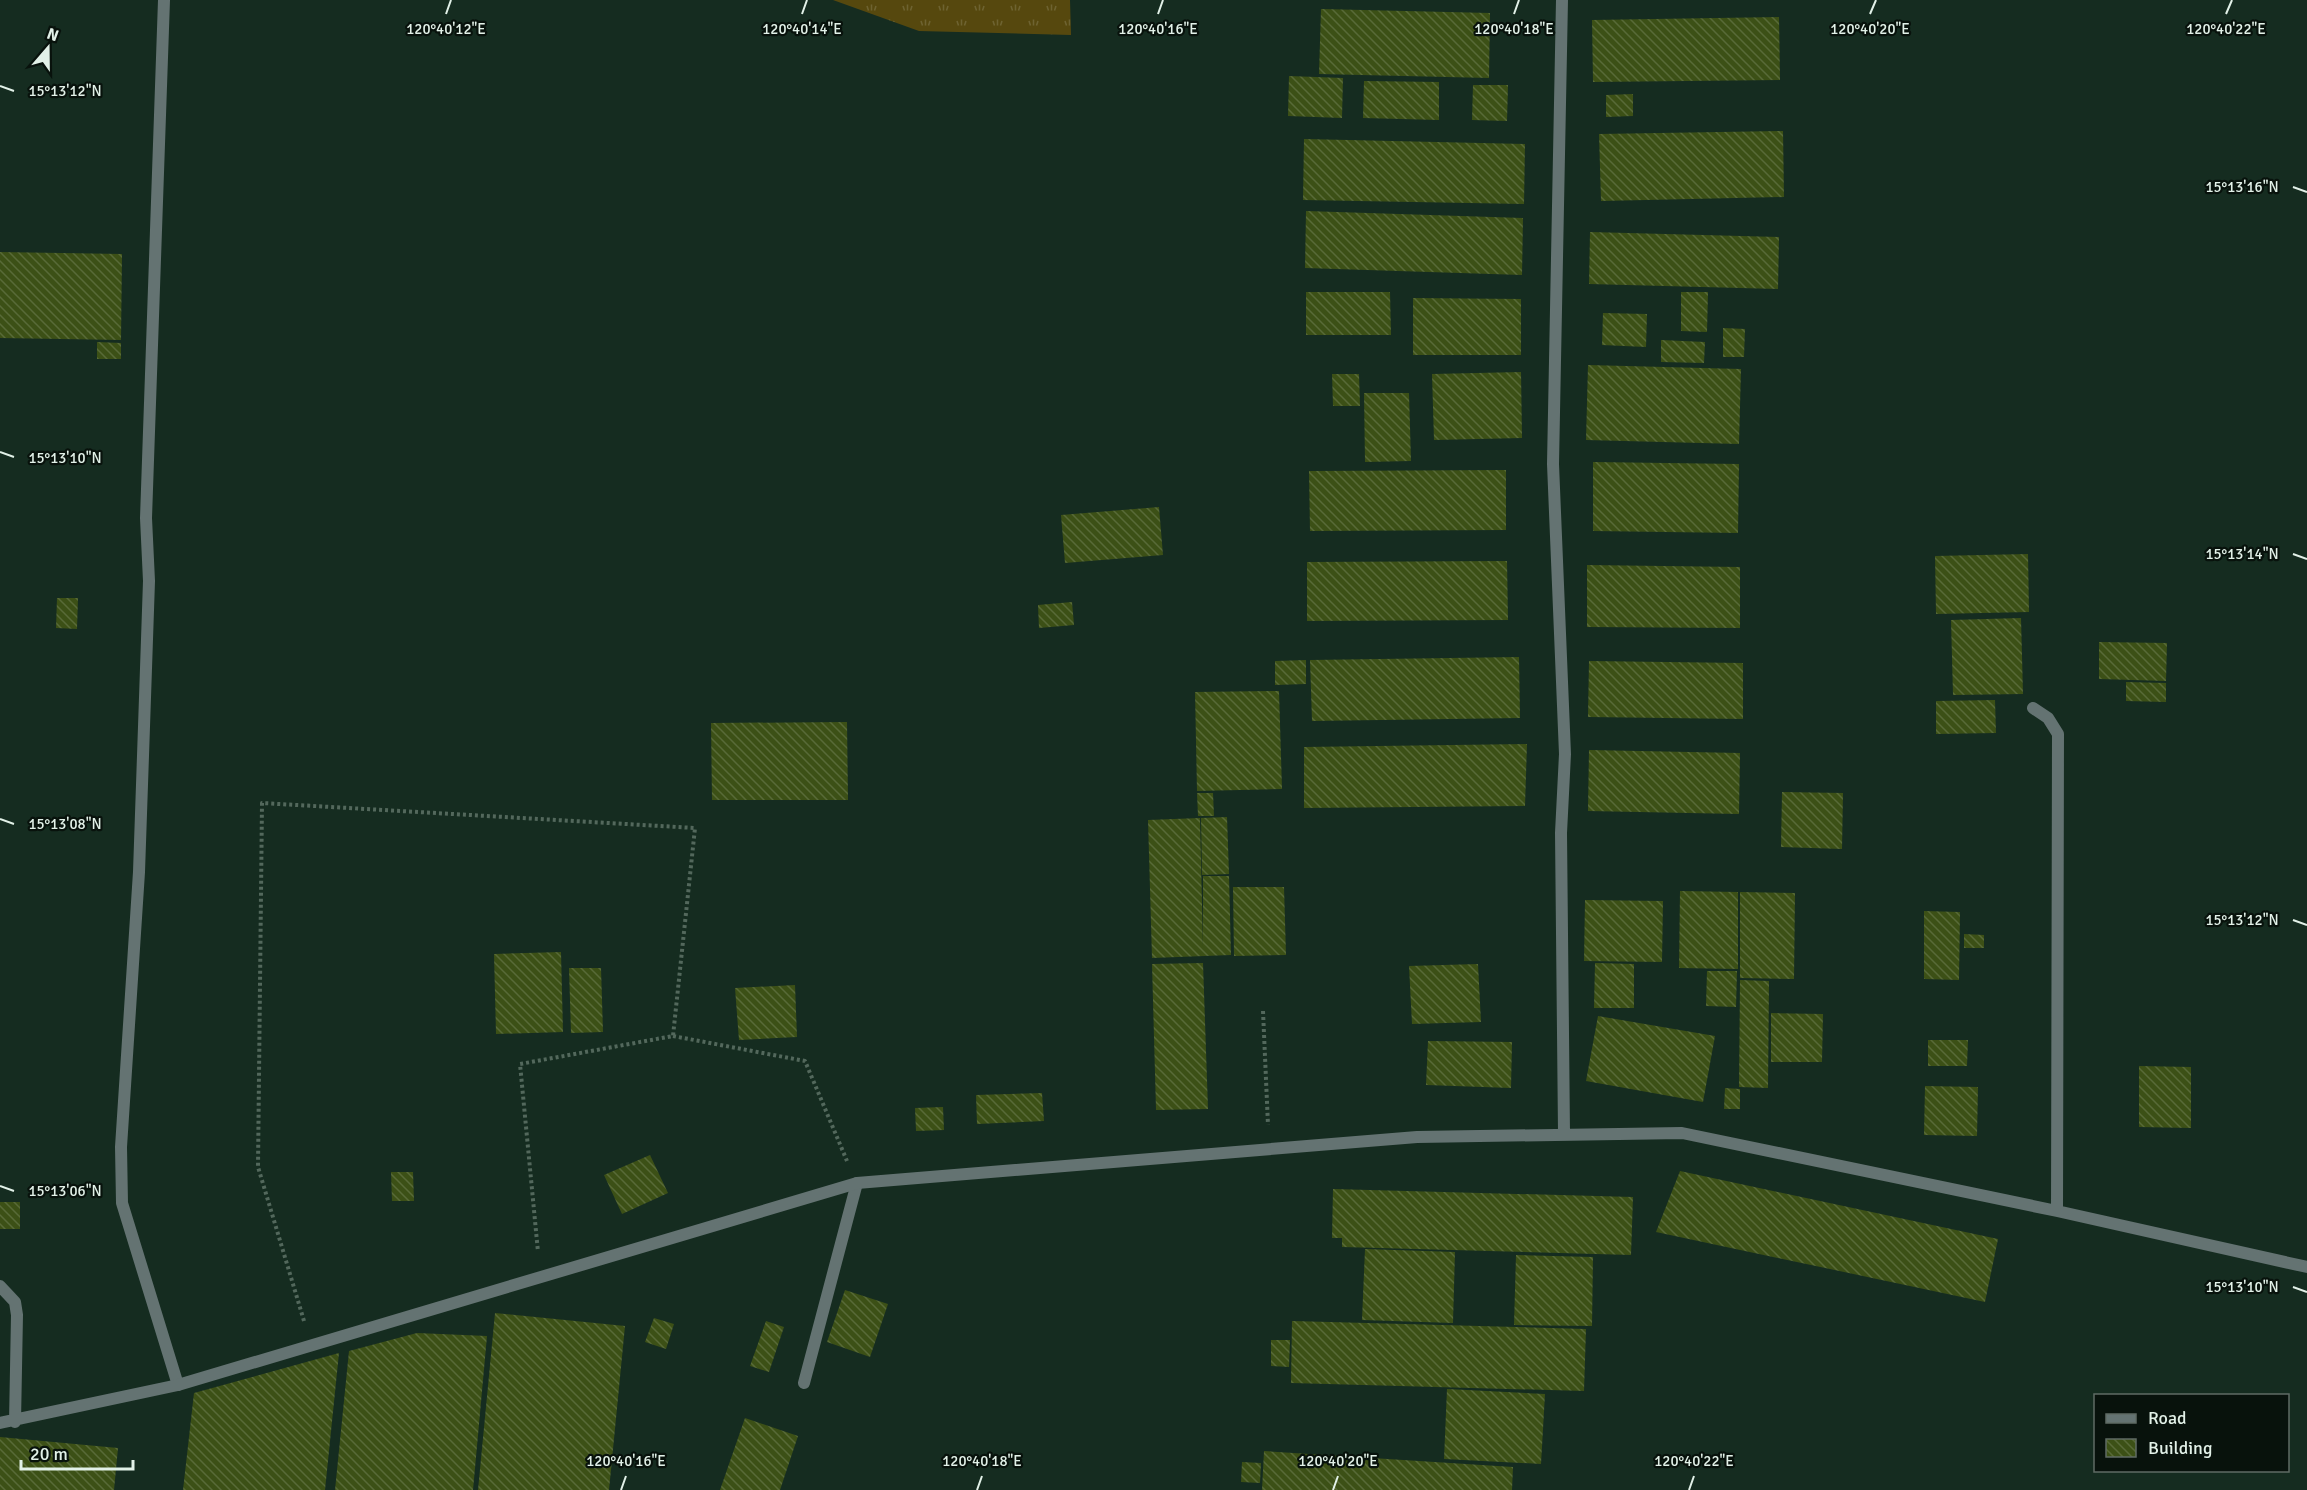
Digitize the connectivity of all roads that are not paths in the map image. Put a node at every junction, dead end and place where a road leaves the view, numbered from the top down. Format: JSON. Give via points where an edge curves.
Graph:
{"nodes":[{"id":1,"x":164,"y":0,"type":"edge"},
{"id":2,"x":1562,"y":0,"type":"edge"},
{"id":3,"x":2033,"y":708,"type":"dead end"},
{"id":4,"x":1564,"y":1133,"type":"junction"},
{"id":5,"x":857,"y":1183,"type":"junction"},
{"id":6,"x":2057,"y":1210,"type":"junction"},
{"id":7,"x":2307,"y":1267,"type":"edge"},
{"id":8,"x":0,"y":1286,"type":"edge"},
{"id":9,"x":804,"y":1383,"type":"dead end"},
{"id":10,"x":178,"y":1385,"type":"junction"},
{"id":11,"x":15,"y":1422,"type":"junction"},
{"id":12,"x":0,"y":1423,"type":"edge"}],
"edges":[{"from":1,"to":10,"type":"street","via":[[146,518],[149,581],[139,872],[121,1147],[122,1203]]},
{"from":2,"to":4,"type":"street","via":[[1553,464],[1565,754],[1561,833]]},
{"from":3,"to":6,"type":"street","via":[[2048,718],[2058,734]]},
{"from":4,"to":5,"type":"street","via":[[1417,1137]]},
{"from":4,"to":6,"type":"street","via":[[1682,1133]]},
{"from":5,"to":9,"type":"street"},
{"from":5,"to":10,"type":"street"},
{"from":6,"to":7,"type":"street"},
{"from":8,"to":11,"type":"street","via":[[15,1302]]},
{"from":10,"to":11,"type":"street"},
{"from":11,"to":12,"type":"street"}]}
